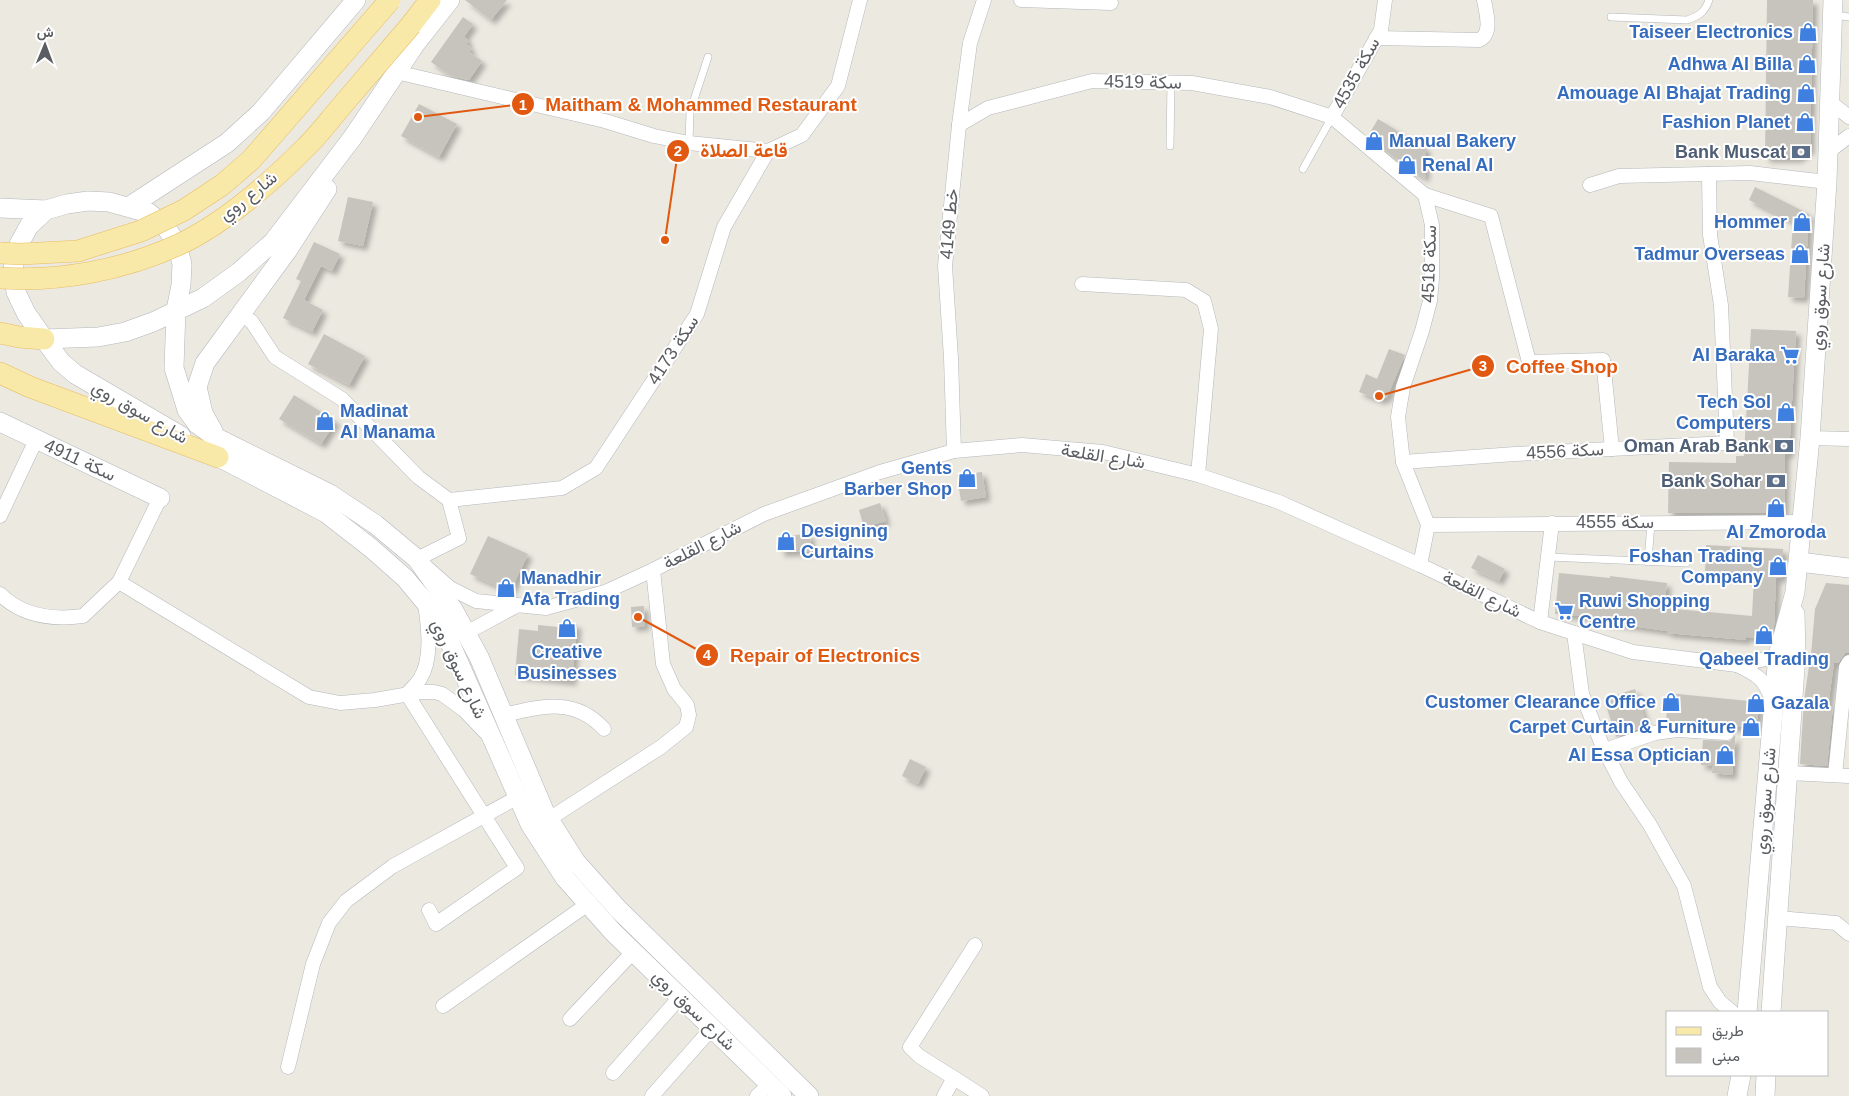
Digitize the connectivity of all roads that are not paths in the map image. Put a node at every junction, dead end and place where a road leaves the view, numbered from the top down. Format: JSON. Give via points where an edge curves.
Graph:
{"nodes":[{"id":1,"x":356,"y":0,"type":"edge"},
{"id":2,"x":390,"y":0,"type":"edge"},
{"id":3,"x":430,"y":0,"type":"edge"},
{"id":4,"x":450,"y":0,"type":"edge"},
{"id":5,"x":860,"y":0,"type":"edge"},
{"id":6,"x":984,"y":0,"type":"edge"},
{"id":7,"x":1021,"y":0,"type":"edge"},
{"id":8,"x":1385,"y":0,"type":"edge"},
{"id":9,"x":1484,"y":0,"type":"edge"},
{"id":10,"x":1709,"y":0,"type":"edge"},
{"id":11,"x":1111,"y":3,"type":"dead end"},
{"id":12,"x":1838,"y":11,"type":"edge"},
{"id":13,"x":1611,"y":17,"type":"dead end"},
{"id":14,"x":1376,"y":38,"type":"junction"},
{"id":15,"x":708,"y":57,"type":"dead end"},
{"id":16,"x":396,"y":72,"type":"junction"},
{"id":17,"x":1171,"y":82,"type":"junction"},
{"id":18,"x":1830,"y":102,"type":"junction"},
{"id":19,"x":1332,"y":117,"type":"junction"},
{"id":20,"x":1849,"y":117,"type":"edge"},
{"id":21,"x":959,"y":125,"type":"junction"},
{"id":22,"x":1849,"y":136,"type":"edge"},
{"id":23,"x":353,"y":137,"type":"junction"},
{"id":24,"x":689,"y":143,"type":"junction"},
{"id":25,"x":1170,"y":146,"type":"dead end"},
{"id":26,"x":768,"y":150,"type":"junction"},
{"id":27,"x":1828,"y":152,"type":"junction"},
{"id":28,"x":1303,"y":169,"type":"dead end"},
{"id":29,"x":1708,"y":174,"type":"junction"},
{"id":30,"x":1827,"y":182,"type":"junction"},
{"id":31,"x":1590,"y":185,"type":"dead end"},
{"id":32,"x":1425,"y":194,"type":"junction"},
{"id":33,"x":130,"y":206,"type":"junction"},
{"id":34,"x":0,"y":208,"type":"edge"},
{"id":35,"x":46,"y":210,"type":"junction"},
{"id":36,"x":0,"y":252,"type":"edge"},
{"id":37,"x":0,"y":278,"type":"edge"},
{"id":38,"x":1082,"y":284,"type":"dead end"},
{"id":39,"x":176,"y":310,"type":"junction"},
{"id":40,"x":241,"y":313,"type":"junction"},
{"id":41,"x":0,"y":333,"type":"edge"},
{"id":42,"x":44,"y":339,"type":"junction"},
{"id":43,"x":0,"y":373,"type":"edge"},
{"id":44,"x":0,"y":422,"type":"edge"},
{"id":45,"x":1810,"y":438,"type":"junction"},
{"id":46,"x":1849,"y":439,"type":"edge"},
{"id":47,"x":36,"y":440,"type":"junction"},
{"id":48,"x":217,"y":448,"type":"junction"},
{"id":49,"x":1612,"y":449,"type":"junction"},
{"id":50,"x":954,"y":451,"type":"junction"},
{"id":51,"x":1403,"y":462,"type":"junction"},
{"id":52,"x":1198,"y":475,"type":"junction"},
{"id":53,"x":160,"y":498,"type":"joint"},
{"id":54,"x":449,"y":500,"type":"junction"},
{"id":55,"x":0,"y":516,"type":"edge"},
{"id":56,"x":1651,"y":522,"type":"junction"},
{"id":57,"x":1552,"y":523,"type":"junction"},
{"id":58,"x":1428,"y":525,"type":"junction"},
{"id":59,"x":1802,"y":530,"type":"junction"},
{"id":60,"x":1549,"y":557,"type":"junction"},
{"id":61,"x":417,"y":559,"type":"junction"},
{"id":62,"x":1648,"y":562,"type":"junction"},
{"id":63,"x":1798,"y":562,"type":"junction"},
{"id":64,"x":1686,"y":563,"type":"dead end"},
{"id":65,"x":1420,"y":565,"type":"junction"},
{"id":66,"x":1824,"y":565,"type":"junction"},
{"id":67,"x":1849,"y":568,"type":"edge"},
{"id":68,"x":653,"y":570,"type":"junction"},
{"id":69,"x":119,"y":582,"type":"junction"},
{"id":70,"x":1796,"y":587,"type":"junction"},
{"id":71,"x":0,"y":594,"type":"edge"},
{"id":72,"x":425,"y":603,"type":"junction"},
{"id":73,"x":518,"y":605,"type":"junction"},
{"id":74,"x":1540,"y":622,"type":"junction"},
{"id":75,"x":466,"y":633,"type":"junction"},
{"id":76,"x":1574,"y":633,"type":"junction"},
{"id":77,"x":1787,"y":655,"type":"junction"},
{"id":78,"x":1849,"y":662,"type":"edge"},
{"id":79,"x":1738,"y":665,"type":"junction"},
{"id":80,"x":407,"y":694,"type":"junction"},
{"id":81,"x":1774,"y":703,"type":"junction"},
{"id":82,"x":504,"y":715,"type":"junction"},
{"id":83,"x":604,"y":729,"type":"dead end"},
{"id":84,"x":1727,"y":733,"type":"dead end"},
{"id":85,"x":494,"y":742,"type":"junction"},
{"id":86,"x":1605,"y":750,"type":"junction"},
{"id":87,"x":1788,"y":773,"type":"junction"},
{"id":88,"x":1842,"y":776,"type":"edge"},
{"id":89,"x":518,"y":798,"type":"junction"},
{"id":90,"x":484,"y":816,"type":"junction"},
{"id":91,"x":549,"y":819,"type":"junction"},
{"id":92,"x":588,"y":904,"type":"junction"},
{"id":93,"x":429,"y":910,"type":"dead end"},
{"id":94,"x":1778,"y":918,"type":"junction"},
{"id":95,"x":1849,"y":934,"type":"edge"},
{"id":96,"x":975,"y":945,"type":"dead end"},
{"id":97,"x":633,"y":952,"type":"junction"},
{"id":98,"x":680,"y":996,"type":"junction"},
{"id":99,"x":443,"y":1006,"type":"dead end"},
{"id":100,"x":1731,"y":1011,"type":"edge"},
{"id":101,"x":1747,"y":1011,"type":"edge"},
{"id":102,"x":1771,"y":1011,"type":"edge"},
{"id":103,"x":570,"y":1019,"type":"dead end"},
{"id":104,"x":712,"y":1028,"type":"junction"},
{"id":105,"x":288,"y":1067,"type":"dead end"},
{"id":106,"x":613,"y":1072,"type":"dead end"},
{"id":107,"x":1741,"y":1076,"type":"edge"},
{"id":108,"x":1766,"y":1076,"type":"edge"},
{"id":109,"x":954,"y":1078,"type":"junction"},
{"id":110,"x":770,"y":1092,"type":"edge"},
{"id":111,"x":652,"y":1096,"type":"edge"},
{"id":112,"x":809,"y":1096,"type":"edge"},
{"id":113,"x":944,"y":1096,"type":"edge"},
{"id":114,"x":982,"y":1096,"type":"edge"},
{"id":115,"x":1737,"y":1096,"type":"edge"},
{"id":116,"x":1765,"y":1096,"type":"edge"}],
"edges":[{"from":1,"to":33,"type":"main road","via":[[261,112],[227,143]]},
{"from":2,"to":36,"type":"main road","name":"شارع روي","bridge":true,"via":[[251,160],[184,210],[141,231],[78,250],[21,254]]},
{"from":3,"to":37,"type":"main road","name":"شارع روي","bridge":true,"via":[[306,148],[254,195],[211,225],[179,244],[118,266],[68,277]]},
{"from":4,"to":16,"type":"main road"},
{"from":5,"to":26,"type":"street","via":[[838,86],[802,135]]},
{"from":6,"to":21,"type":"street","name":"4149 خط","via":[[970,42]]},
{"from":7,"to":11,"type":"street"},
{"from":8,"to":14,"type":"street","name":"سكة 4535","via":[[1381,30]]},
{"from":9,"to":14,"type":"street","via":[[1487,31],[1483,39]]},
{"from":10,"to":13,"type":"lane","via":[[1706,9],[1687,20]]},
{"from":12,"to":18,"type":"main road","name":"شارع سوق روي"},
{"from":14,"to":19,"type":"street","name":"سكة 4535"},
{"from":15,"to":24,"type":"lane","via":[[690,112]]},
{"from":16,"to":23,"type":"main road"},
{"from":16,"to":24,"type":"street"},
{"from":17,"to":19,"type":"street","name":"سكة 4519","via":[[1270,97]]},
{"from":17,"to":21,"type":"street","name":"سكة 4519","via":[[1092,81],[988,108]]},
{"from":17,"to":25,"type":"lane"},
{"from":18,"to":20,"type":"street"},
{"from":18,"to":27,"type":"main road","name":"شارع سوق روي"},
{"from":19,"to":28,"type":"lane"},
{"from":19,"to":32,"type":"street"},
{"from":21,"to":50,"type":"street","name":"4149 خط","via":[[945,266]]},
{"from":22,"to":27,"type":"street"},
{"from":23,"to":39,"type":"main road","via":[[273,242],[202,298]]},
{"from":23,"to":40,"type":"main road","via":[[334,179]]},
{"from":24,"to":26,"type":"street"},
{"from":26,"to":54,"type":"street","name":"سكة 4173","via":[[724,227],[697,314],[596,468],[562,488]]},
{"from":27,"to":30,"type":"main road","name":"شارع سوق روي"},
{"from":29,"to":30,"type":"street","via":[[1750,173]]},
{"from":29,"to":31,"type":"street","via":[[1619,176]]},
{"from":29,"to":49,"type":"street","name":"سكة 4556","via":[[1710,236],[1722,305],[1727,443]]},
{"from":30,"to":45,"type":"main road","name":"شارع سوق روي"},
{"from":32,"to":49,"type":"street","via":[[1491,216],[1529,362],[1603,360]]},
{"from":32,"to":51,"type":"street","name":"سكة 4518","via":[[1432,225],[1432,278],[1430,301],[1403,387],[1398,417]]},
{"from":33,"to":35,"type":"main road","via":[[88,201]]},
{"from":33,"to":39,"type":"main road","via":[[149,213],[165,226],[177,244],[182,264]]},
{"from":34,"to":35,"type":"main road"},
{"from":35,"to":42,"type":"main road","via":[[29,226],[18,246],[13,269],[16,292]]},
{"from":38,"to":52,"type":"street","via":[[1186,290],[1204,301],[1211,328]]},
{"from":39,"to":42,"type":"main road","via":[[125,332],[98,337]]},
{"from":39,"to":48,"type":"main road","name":"شارع سوق روي","via":[[174,368],[179,386],[187,410]]},
{"from":40,"to":48,"type":"main road","via":[[205,363],[197,387]]},
{"from":40,"to":54,"type":"street","via":[[252,322],[275,357],[342,400],[418,477]]},
{"from":41,"to":42,"type":"main road"},
{"from":42,"to":48,"type":"main road","name":"شارع سوق روي","via":[[61,362],[75,374]]},
{"from":43,"to":48,"type":"main road","via":[[39,390]]},
{"from":44,"to":47,"type":"main road","name":"سكة 4911"},
{"from":45,"to":46,"type":"street"},
{"from":45,"to":59,"type":"main road","name":"شارع سوق روي"},
{"from":47,"to":53,"type":"main road","name":"سكة 4911"},
{"from":47,"to":55,"type":"street"},
{"from":48,"to":61,"type":"main road","name":"شارع سوق روي","via":[[330,494],[375,524]]},
{"from":48,"to":72,"type":"main road","name":"شارع سوق روي","via":[[326,513],[405,578]]},
{"from":49,"to":51,"type":"street","name":"سكة 4556"},
{"from":50,"to":52,"type":"street","name":"شارع القلعة","via":[[1022,445],[1103,452]]},
{"from":50,"to":68,"type":"street","name":"شارع القلعة","via":[[880,472],[764,514]]},
{"from":51,"to":58,"type":"street","name":"سكة 4518"},
{"from":52,"to":65,"type":"street","name":"شارع القلعة","via":[[1279,502]]},
{"from":53,"to":69,"type":"street"},
{"from":54,"to":61,"type":"street","via":[[459,538]]},
{"from":56,"to":57,"type":"street","name":"سكة 4555"},
{"from":56,"to":59,"type":"street","name":"سكة 4555"},
{"from":56,"to":62,"type":"lane"},
{"from":57,"to":58,"type":"street","name":"سكة 4555"},
{"from":57,"to":60,"type":"street"},
{"from":58,"to":65,"type":"street"},
{"from":59,"to":63,"type":"main road","name":"شارع سوق روي"},
{"from":59,"to":66,"type":"main road","via":[[1813,557]]},
{"from":60,"to":62,"type":"lane"},
{"from":60,"to":74,"type":"street"},
{"from":61,"to":73,"type":"street","name":"شارع القلعة","via":[[450,588],[476,601]]},
{"from":61,"to":75,"type":"main road","name":"شارع سوق روي"},
{"from":62,"to":64,"type":"lane"},
{"from":63,"to":66,"type":"main road"},
{"from":63,"to":70,"type":"main road","name":"شارع سوق روي"},
{"from":65,"to":74,"type":"street","name":"شارع القلعة"},
{"from":66,"to":67,"type":"main road"},
{"from":66,"to":70,"type":"main road","via":[[1802,574]]},
{"from":68,"to":73,"type":"street","name":"شارع القلعة","via":[[605,592],[546,608]]},
{"from":68,"to":91,"type":"street","via":[[663,664],[674,690],[687,705],[686,727],[661,747]]},
{"from":69,"to":71,"type":"street","via":[[83,616],[66,618],[34,614],[18,608]]},
{"from":69,"to":80,"type":"street","via":[[308,697],[340,703]]},
{"from":70,"to":77,"type":"main road","name":"شارع سوق روي"},
{"from":72,"to":80,"type":"street","via":[[428,626],[426,666]]},
{"from":72,"to":85,"type":"main road","name":"شارع سوق روي","via":[[440,620]]},
{"from":73,"to":75,"type":"street"},
{"from":74,"to":76,"type":"street","name":"شارع القلعة"},
{"from":75,"to":82,"type":"main road","name":"شارع سوق روي"},
{"from":76,"to":79,"type":"street","name":"شارع القلعة","via":[[1633,652]]},
{"from":76,"to":86,"type":"street","via":[[1582,694]]},
{"from":77,"to":79,"type":"street","name":"شارع القلعة"},
{"from":77,"to":81,"type":"main road","name":"شارع سوق روي"},
{"from":77,"to":87,"type":"main road","name":"شارع سوق روي"},
{"from":78,"to":88,"type":"street","via":[[1846,667]]},
{"from":79,"to":81,"type":"street","via":[[1756,674],[1766,685]]},
{"from":80,"to":85,"type":"street","via":[[442,694],[464,710]]},
{"from":80,"to":90,"type":"street"},
{"from":81,"to":101,"type":"main road","name":"شارع سوق روي"},
{"from":82,"to":83,"type":"street","via":[[533,708],[566,707],[586,713]]},
{"from":82,"to":91,"type":"main road","name":"شارع سوق روي"},
{"from":84,"to":86,"type":"street","via":[[1677,730],[1656,733]]},
{"from":85,"to":89,"type":"main road","name":"شارع سوق روي"},
{"from":86,"to":100,"type":"street","via":[[1684,886],[1710,987]]},
{"from":87,"to":88,"type":"street"},
{"from":87,"to":94,"type":"main road","name":"شارع سوق روي"},
{"from":89,"to":90,"type":"street"},
{"from":89,"to":92,"type":"main road","name":"شارع سوق روي","via":[[530,824],[557,866]]},
{"from":90,"to":93,"type":"street","via":[[517,868],[436,924]]},
{"from":90,"to":105,"type":"street","via":[[393,866],[346,901],[330,923],[313,964]]},
{"from":91,"to":112,"type":"main road","name":"شارع سوق روي","via":[[576,862],[618,909]]},
{"from":92,"to":97,"type":"main road","name":"شارع سوق روي"},
{"from":92,"to":99,"type":"street"},
{"from":94,"to":95,"type":"street","via":[[1836,922]]},
{"from":94,"to":102,"type":"main road","name":"شارع سوق روي"},
{"from":96,"to":109,"type":"street","via":[[910,1047]]},
{"from":97,"to":98,"type":"main road","name":"شارع سوق روي"},
{"from":97,"to":103,"type":"street"},
{"from":98,"to":104,"type":"main road","name":"شارع سوق روي"},
{"from":98,"to":106,"type":"street"},
{"from":104,"to":110,"type":"main road","name":"شارع سوق روي"},
{"from":104,"to":111,"type":"street"},
{"from":107,"to":115,"type":"main road"},
{"from":108,"to":116,"type":"main road"},
{"from":109,"to":113,"type":"street"},
{"from":109,"to":114,"type":"street"}]}
